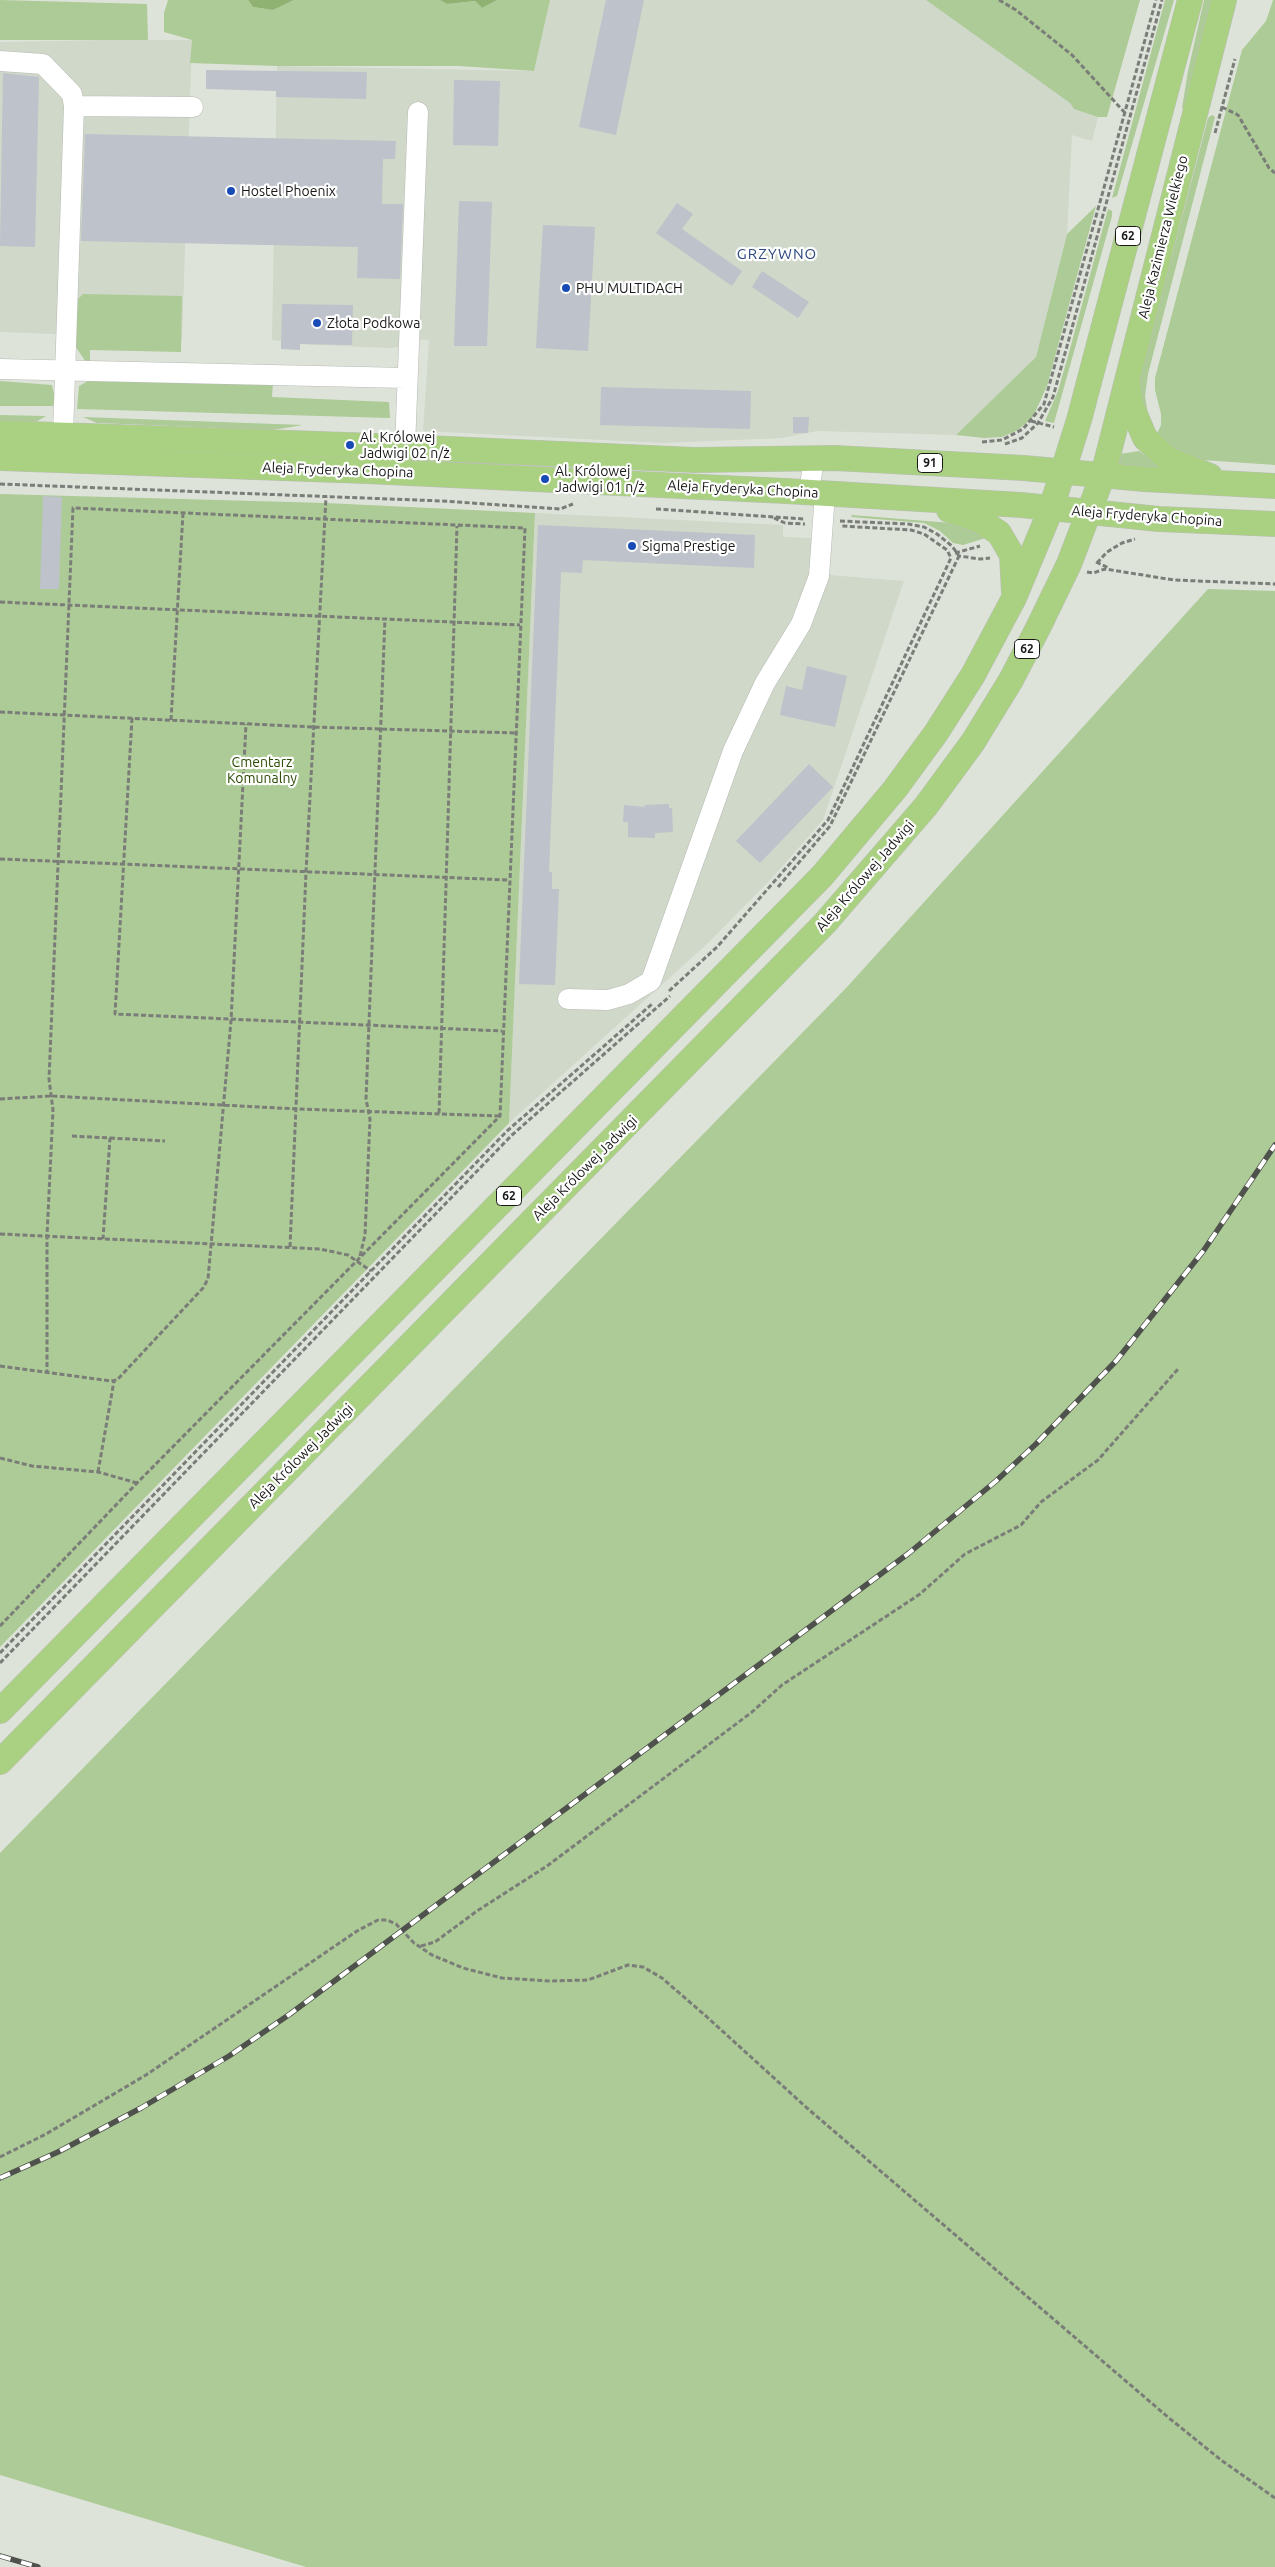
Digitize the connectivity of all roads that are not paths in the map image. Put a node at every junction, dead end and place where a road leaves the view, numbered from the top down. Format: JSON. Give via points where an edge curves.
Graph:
{"nodes":[{"id":1,"x":1190,"y":0,"type":"edge"},
{"id":2,"x":1224,"y":0,"type":"edge"},
{"id":3,"x":0,"y":61,"type":"edge"},
{"id":4,"x":74,"y":106,"type":"junction"},
{"id":5,"x":193,"y":107,"type":"dead end"},
{"id":6,"x":418,"y":112,"type":"dead end"},
{"id":7,"x":0,"y":369,"type":"edge"},
{"id":8,"x":64,"y":371,"type":"junction"},
{"id":9,"x":407,"y":378,"type":"junction"},
{"id":10,"x":1127,"y":380,"type":"junction"},
{"id":11,"x":0,"y":433,"type":"edge"},
{"id":12,"x":63,"y":436,"type":"junction"},
{"id":13,"x":405,"y":447,"type":"junction"},
{"id":14,"x":0,"y":458,"type":"edge"},
{"id":15,"x":814,"y":458,"type":"junction"},
{"id":16,"x":1064,"y":470,"type":"junction"},
{"id":17,"x":1103,"y":475,"type":"junction"},
{"id":18,"x":1233,"y":484,"type":"junction"},
{"id":19,"x":1275,"y":486,"type":"edge"},
{"id":20,"x":817,"y":493,"type":"junction"},
{"id":21,"x":918,"y":499,"type":"junction"},
{"id":22,"x":1051,"y":508,"type":"junction"},
{"id":23,"x":1089,"y":513,"type":"junction"},
{"id":24,"x":1275,"y":524,"type":"edge"},
{"id":25,"x":1014,"y":598,"type":"junction"},
{"id":26,"x":568,"y":999,"type":"dead end"},
{"id":27,"x":0,"y":1711,"type":"edge"},
{"id":28,"x":0,"y":1762,"type":"edge"}],
"edges":[{"from":1,"to":16,"type":"main road","number":"62"},
{"from":2,"to":10,"type":"main road","name":"Aleja Kazimierza Wielkiego","number":"62"},
{"from":3,"to":4,"type":"lane","via":[[43,64],[72,94]]},
{"from":4,"to":5,"type":"lane"},
{"from":4,"to":8,"type":"lane"},
{"from":6,"to":9,"type":"lane"},
{"from":7,"to":8,"type":"lane"},
{"from":8,"to":9,"type":"lane"},
{"from":8,"to":12,"type":"lane"},
{"from":9,"to":13,"type":"lane"},
{"from":10,"to":17,"type":"main road","name":"Aleja Kazimierza Wielkiego","number":"62"},
{"from":10,"to":18,"type":"main road","via":[[1136,420],[1145,438],[1156,449],[1168,459]]},
{"from":11,"to":12,"type":"main road","name":"Aleja Fryderyka Chopina","number":"91"},
{"from":12,"to":13,"type":"main road","name":"Aleja Fryderyka Chopina","number":"91"},
{"from":13,"to":15,"type":"main road","name":"Aleja Fryderyka Chopina","number":"91","via":[[694,460]]},
{"from":14,"to":20,"type":"main road","name":"Aleja Fryderyka Chopina","via":[[367,471]]},
{"from":15,"to":16,"type":"main road","name":"Aleja Fryderyka Chopina","number":"91"},
{"from":15,"to":20,"type":"lane"},
{"from":16,"to":17,"type":"main road","name":"Aleja Fryderyka Chopina","number":"91"},
{"from":16,"to":22,"type":"main road","number":"62"},
{"from":17,"to":18,"type":"main road","name":"Aleja Fryderyka Chopina","number":"91"},
{"from":17,"to":23,"type":"main road","number":"62"},
{"from":18,"to":19,"type":"main road","name":"Aleja Fryderyka Chopina","number":"91"},
{"from":20,"to":21,"type":"main road","name":"Aleja Fryderyka Chopina"},
{"from":20,"to":26,"type":"lane","via":[[823,523],[819,576],[801,624],[765,683],[732,751],[651,981],[629,994],[608,1000]]},
{"from":21,"to":22,"type":"main road","name":"Aleja Fryderyka Chopina"},
{"from":21,"to":25,"type":"main road","via":[[990,525],[1009,548],[1015,571]]},
{"from":22,"to":23,"type":"main road","name":"Aleja Fryderyka Chopina"},
{"from":22,"to":25,"type":"main road","number":"62"},
{"from":23,"to":24,"type":"main road","name":"Aleja Fryderyka Chopina"},
{"from":23,"to":28,"type":"main road","name":"Aleja Królowej Jadwigi","number":"62","via":[[1069,564],[1011,680],[973,742],[926,806],[825,923]]},
{"from":25,"to":27,"type":"main road","number":"62","via":[[973,675],[936,733],[895,789],[822,876]]}]}
